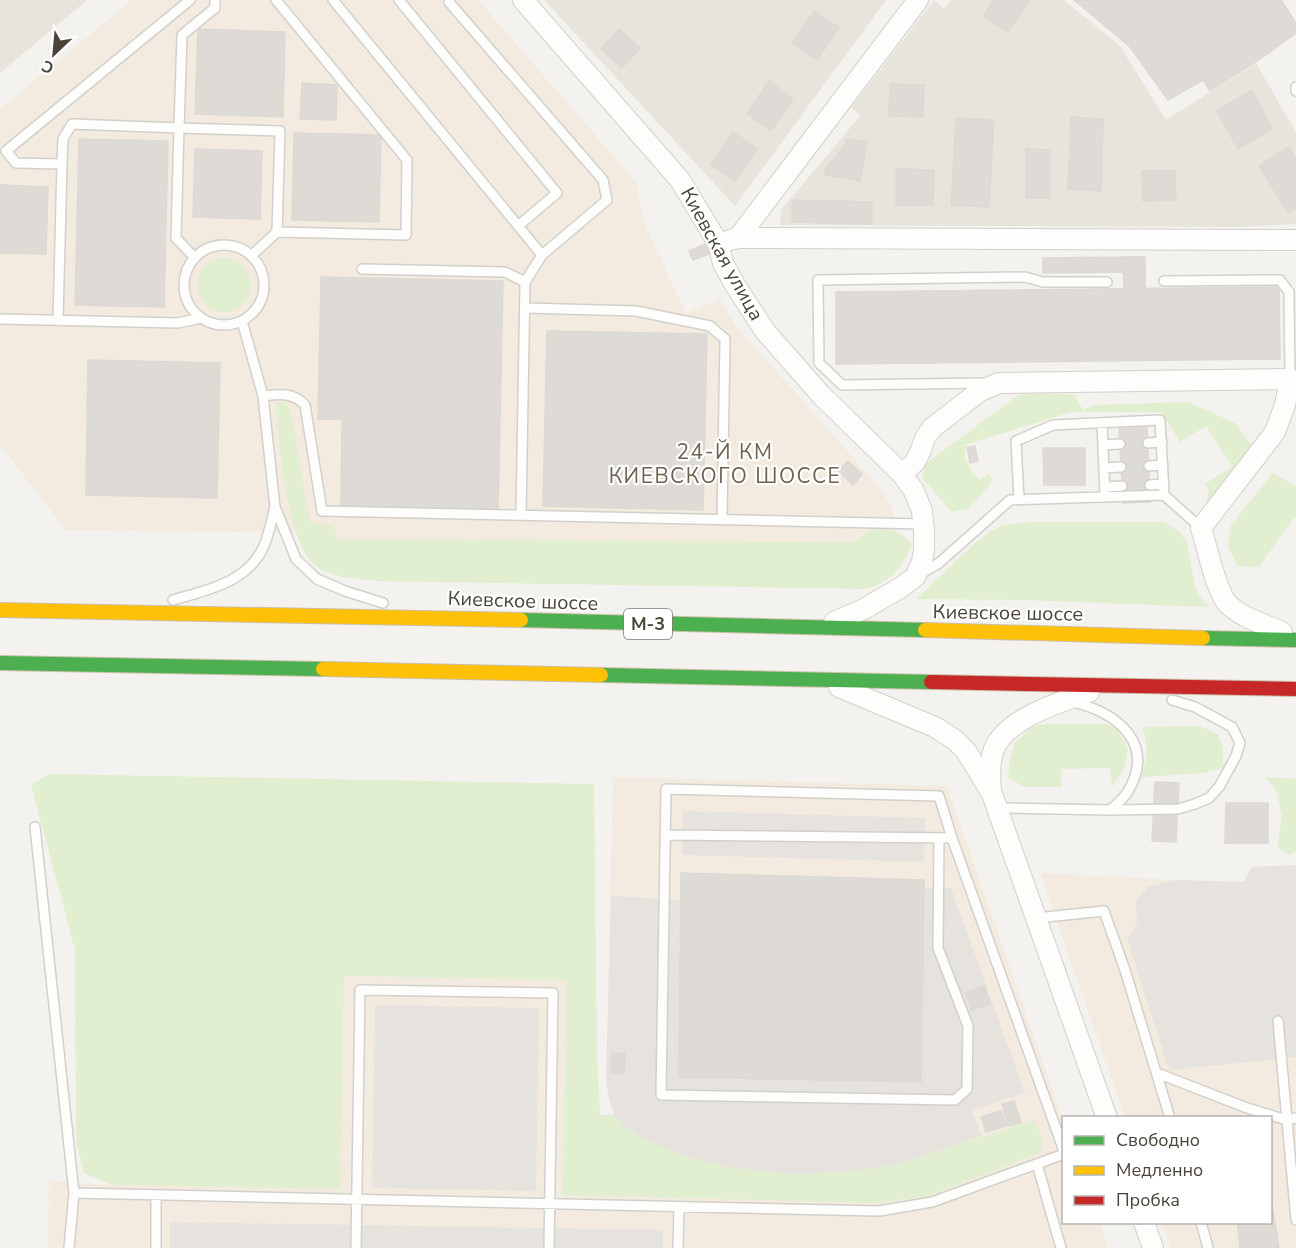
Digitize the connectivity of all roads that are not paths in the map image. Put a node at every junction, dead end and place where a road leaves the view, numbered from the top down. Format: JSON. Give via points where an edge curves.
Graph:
{"nodes":[{"id":1,"x":190,"y":0,"type":"edge"},
{"id":2,"x":215,"y":0,"type":"edge"},
{"id":3,"x":276,"y":0,"type":"edge"},
{"id":4,"x":333,"y":0,"type":"edge"},
{"id":5,"x":399,"y":0,"type":"edge"},
{"id":6,"x":523,"y":0,"type":"edge"},
{"id":7,"x":918,"y":0,"type":"edge"},
{"id":8,"x":449,"y":2,"type":"dead end"},
{"id":9,"x":179,"y":128,"type":"junction"},
{"id":10,"x":62,"y":164,"type":"junction"},
{"id":11,"x":518,"y":226,"type":"junction"},
{"id":12,"x":276,"y":232,"type":"junction"},
{"id":13,"x":738,"y":238,"type":"junction"},
{"id":14,"x":1296,"y":240,"type":"edge"},
{"id":15,"x":718,"y":243,"type":"junction"},
{"id":16,"x":542,"y":255,"type":"junction"},
{"id":17,"x":251,"y":256,"type":"junction"},
{"id":18,"x":195,"y":258,"type":"junction"},
{"id":19,"x":362,"y":269,"type":"dead end"},
{"id":20,"x":1164,"y":281,"type":"dead end"},
{"id":21,"x":525,"y":282,"type":"junction"},
{"id":22,"x":1107,"y":282,"type":"dead end"},
{"id":23,"x":525,"y":308,"type":"junction"},
{"id":24,"x":201,"y":318,"type":"junction"},
{"id":25,"x":0,"y":319,"type":"edge"},
{"id":26,"x":58,"y":321,"type":"junction"},
{"id":27,"x":242,"y":321,"type":"junction"},
{"id":28,"x":1290,"y":379,"type":"junction"},
{"id":29,"x":999,"y":383,"type":"junction"},
{"id":30,"x":263,"y":396,"type":"junction"},
{"id":31,"x":1102,"y":423,"type":"junction"},
{"id":32,"x":1162,"y":442,"type":"junction"},
{"id":33,"x":1148,"y":443,"type":"dead end"},
{"id":34,"x":1120,"y":444,"type":"dead end"},
{"id":35,"x":1103,"y":445,"type":"junction"},
{"id":36,"x":1162,"y":465,"type":"junction"},
{"id":37,"x":1149,"y":466,"type":"dead end"},
{"id":38,"x":1121,"y":467,"type":"dead end"},
{"id":39,"x":1104,"y":468,"type":"junction"},
{"id":40,"x":903,"y":474,"type":"junction"},
{"id":41,"x":1164,"y":484,"type":"junction"},
{"id":42,"x":1150,"y":485,"type":"dead end"},
{"id":43,"x":1122,"y":486,"type":"dead end"},
{"id":44,"x":1105,"y":492,"type":"junction"},
{"id":45,"x":1164,"y":495,"type":"junction"},
{"id":46,"x":1019,"y":500,"type":"junction"},
{"id":47,"x":275,"y":507,"type":"junction"},
{"id":48,"x":520,"y":515,"type":"junction"},
{"id":49,"x":722,"y":520,"type":"junction"},
{"id":50,"x":923,"y":524,"type":"junction"},
{"id":51,"x":1202,"y":528,"type":"junction"},
{"id":52,"x":915,"y":577,"type":"junction"},
{"id":53,"x":0,"y":610,"type":"edge"},
{"id":54,"x":131,"y":612,"type":"junction"},
{"id":55,"x":440,"y":618,"type":"junction"},
{"id":56,"x":818,"y":628,"type":"junction"},
{"id":57,"x":1296,"y":638,"type":"edge"},
{"id":58,"x":0,"y":663,"type":"edge"},
{"id":59,"x":819,"y":679,"type":"junction"},
{"id":60,"x":1001,"y":683,"type":"junction"},
{"id":61,"x":1117,"y":685,"type":"junction"},
{"id":62,"x":1296,"y":689,"type":"edge"},
{"id":63,"x":1045,"y":694,"type":"dead end"},
{"id":64,"x":1061,"y":698,"type":"junction"},
{"id":65,"x":994,"y":801,"type":"junction"},
{"id":66,"x":1110,"y":810,"type":"junction"},
{"id":67,"x":35,"y":827,"type":"dead end"},
{"id":68,"x":666,"y":834,"type":"junction"},
{"id":69,"x":939,"y":838,"type":"junction"},
{"id":70,"x":952,"y":838,"type":"junction"},
{"id":71,"x":1037,"y":918,"type":"junction"},
{"id":72,"x":1278,"y":1021,"type":"dead end"},
{"id":73,"x":1157,"y":1073,"type":"junction"},
{"id":74,"x":1106,"y":1116,"type":"edge"},
{"id":75,"x":1169,"y":1116,"type":"edge"},
{"id":76,"x":1292,"y":1119,"type":"edge"},
{"id":77,"x":1062,"y":1146,"type":"edge"},
{"id":78,"x":1062,"y":1153,"type":"edge"},
{"id":79,"x":1037,"y":1164,"type":"junction"},
{"id":80,"x":74,"y":1193,"type":"junction"},
{"id":81,"x":156,"y":1195,"type":"junction"},
{"id":82,"x":357,"y":1200,"type":"junction"},
{"id":83,"x":550,"y":1204,"type":"junction"},
{"id":84,"x":679,"y":1207,"type":"junction"},
{"id":85,"x":1296,"y":1220,"type":"edge"},
{"id":86,"x":1145,"y":1224,"type":"edge"},
{"id":87,"x":1202,"y":1224,"type":"edge"},
{"id":88,"x":69,"y":1248,"type":"edge"},
{"id":89,"x":156,"y":1248,"type":"edge"},
{"id":90,"x":356,"y":1248,"type":"edge"},
{"id":91,"x":549,"y":1248,"type":"edge"},
{"id":92,"x":678,"y":1248,"type":"edge"},
{"id":93,"x":1061,"y":1248,"type":"edge"},
{"id":94,"x":1153,"y":1248,"type":"edge"},
{"id":95,"x":1208,"y":1248,"type":"edge"}],
"edges":[{"from":1,"to":10,"type":"lane","via":[[6,151],[16,163]]},
{"from":2,"to":9,"type":"lane","via":[[215,8],[182,35]]},
{"from":3,"to":12,"type":"lane","via":[[407,160],[406,235]]},
{"from":4,"to":11,"type":"lane"},
{"from":5,"to":11,"type":"lane","via":[[557,194]]},
{"from":6,"to":15,"type":"street","name":"Киевская улица","via":[[680,180]]},
{"from":7,"to":13,"type":"street"},
{"from":8,"to":16,"type":"lane","via":[[603,180],[607,200]]},
{"from":9,"to":10,"type":"lane","via":[[72,124],[63,139]]},
{"from":9,"to":12,"type":"lane","via":[[280,131]]},
{"from":9,"to":18,"type":"lane","via":[[176,238]]},
{"from":10,"to":26,"type":"lane"},
{"from":11,"to":16,"type":"lane"},
{"from":12,"to":17,"type":"lane"},
{"from":13,"to":14,"type":"street"},
{"from":13,"to":15,"type":"street"},
{"from":15,"to":40,"type":"street","name":"Киевская улица","via":[[723,263],[765,332],[821,395]]},
{"from":16,"to":21,"type":"lane"},
{"from":17,"to":18,"type":"lane","via":[[222,245]]},
{"from":17,"to":27,"type":"lane","via":[[262,273],[263,294],[254,312]]},
{"from":18,"to":24,"type":"lane","via":[[184,287],[191,307]]},
{"from":19,"to":21,"type":"lane","via":[[505,272]]},
{"from":20,"to":28,"type":"lane","via":[[1280,280],[1288,292]]},
{"from":21,"to":23,"type":"lane"},
{"from":22,"to":29,"type":"lane","via":[[1043,282],[1025,278],[818,280],[819,363],[842,385]]},
{"from":23,"to":48,"type":"lane"},
{"from":23,"to":49,"type":"lane","via":[[636,311],[710,327],[725,339]]},
{"from":24,"to":26,"type":"lane","via":[[178,323]]},
{"from":24,"to":27,"type":"lane","via":[[226,325]]},
{"from":25,"to":26,"type":"lane"},
{"from":27,"to":30,"type":"lane"},
{"from":28,"to":29,"type":"street"},
{"from":28,"to":51,"type":"street","via":[[1275,432]]},
{"from":29,"to":40,"type":"street","via":[[980,391],[932,428],[915,462]]},
{"from":30,"to":47,"type":"lane"},
{"from":30,"to":48,"type":"lane","via":[[283,394],[299,398],[305,405],[321,511]]},
{"from":31,"to":32,"type":"lane","via":[[1160,420]]},
{"from":31,"to":35,"type":"lane"},
{"from":31,"to":46,"type":"lane","via":[[1053,425],[1016,441]]},
{"from":32,"to":33,"type":"lane"},
{"from":32,"to":36,"type":"lane"},
{"from":34,"to":35,"type":"lane"},
{"from":35,"to":39,"type":"lane"},
{"from":36,"to":37,"type":"lane"},
{"from":36,"to":41,"type":"lane"},
{"from":38,"to":39,"type":"lane"},
{"from":39,"to":44,"type":"lane"},
{"from":40,"to":50,"type":"street","name":"Киевская улица","via":[[914,491]]},
{"from":41,"to":42,"type":"lane"},
{"from":41,"to":45,"type":"lane"},
{"from":43,"to":44,"type":"lane"},
{"from":44,"to":45,"type":"lane"},
{"from":44,"to":46,"type":"lane"},
{"from":45,"to":51,"type":"lane"},
{"from":46,"to":52,"type":"lane","via":[[1010,500],[939,563]]},
{"from":47,"to":54,"type":"lane","via":[[264,546],[235,579]]},
{"from":47,"to":55,"type":"lane","via":[[296,559],[317,579],[356,595]]},
{"from":48,"to":49,"type":"lane"},
{"from":49,"to":50,"type":"lane"},
{"from":50,"to":52,"type":"street","name":"Киевская улица","via":[[924,549]]},
{"from":51,"to":57,"type":"street","via":[[1221,594],[1228,604],[1244,616]]},
{"from":52,"to":56,"type":"street","via":[[864,609]]},
{"from":53,"to":54,"type":"highway","name":"Киевское шоссе","number":"М-3"},
{"from":54,"to":55,"type":"highway","name":"Киевское шоссе","number":"М-3"},
{"from":55,"to":56,"type":"highway","name":"Киевское шоссе","number":"М-3"},
{"from":56,"to":57,"type":"highway","name":"Киевское шоссе","number":"М-3"},
{"from":58,"to":59,"type":"highway"},
{"from":59,"to":60,"type":"highway"},
{"from":59,"to":65,"type":"street","via":[[945,733],[966,751]]},
{"from":60,"to":61,"type":"highway"},
{"from":60,"to":63,"type":"lane"},
{"from":61,"to":62,"type":"highway"},
{"from":61,"to":64,"type":"street"},
{"from":61,"to":66,"type":"lane","via":[[1195,707],[1232,727],[1240,743],[1224,779],[1209,798],[1178,809]]},
{"from":64,"to":65,"type":"street","via":[[1019,722],[999,740],[992,756],[990,778]]},
{"from":64,"to":66,"type":"lane","via":[[1115,719],[1131,736],[1137,754],[1135,776],[1126,795]]},
{"from":65,"to":66,"type":"lane"},
{"from":65,"to":71,"type":"street"},
{"from":67,"to":80,"type":"lane"},
{"from":68,"to":69,"type":"lane"},
{"from":68,"to":69,"type":"lane","via":[[662,1095],[955,1100],[967,1089],[968,1026],[938,948]]},
{"from":68,"to":70,"type":"lane","via":[[666,789],[939,796]]},
{"from":69,"to":70,"type":"lane"},
{"from":70,"to":77,"type":"lane"},
{"from":71,"to":73,"type":"lane","via":[[1104,911]]},
{"from":71,"to":74,"type":"street"},
{"from":72,"to":76,"type":"lane"},
{"from":73,"to":75,"type":"lane"},
{"from":73,"to":76,"type":"lane","via":[[1247,1108]]},
{"from":76,"to":85,"type":"lane"},
{"from":78,"to":79,"type":"lane"},
{"from":79,"to":84,"type":"lane","via":[[932,1202],[879,1211]]},
{"from":79,"to":93,"type":"lane"},
{"from":80,"to":81,"type":"lane"},
{"from":80,"to":88,"type":"lane"},
{"from":81,"to":82,"type":"lane"},
{"from":81,"to":89,"type":"lane"},
{"from":82,"to":83,"type":"lane"},
{"from":82,"to":83,"type":"lane","via":[[360,990],[553,993]]},
{"from":82,"to":90,"type":"lane"},
{"from":83,"to":84,"type":"lane"},
{"from":83,"to":91,"type":"lane"},
{"from":84,"to":92,"type":"lane"},
{"from":86,"to":94,"type":"street"},
{"from":87,"to":95,"type":"lane"}]}
